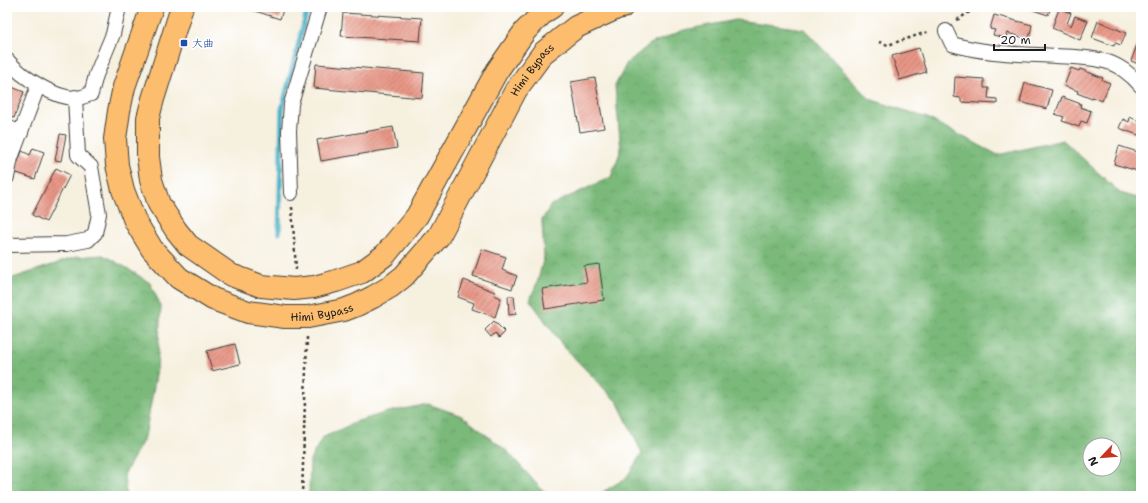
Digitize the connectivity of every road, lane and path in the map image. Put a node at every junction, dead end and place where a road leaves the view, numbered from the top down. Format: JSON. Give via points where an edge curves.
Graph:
{"nodes":[{"id":1,"x":119,"y":7,"type":"edge"},
{"id":2,"x":152,"y":7,"type":"edge"},
{"id":3,"x":182,"y":7,"type":"edge"},
{"id":4,"x":320,"y":7,"type":"edge"},
{"id":5,"x":552,"y":7,"type":"edge"},
{"id":6,"x":622,"y":7,"type":"edge"},
{"id":7,"x":991,"y":7,"type":"edge"},
{"id":8,"x":946,"y":30,"type":"junction"},
{"id":9,"x":879,"y":42,"type":"dead end"},
{"id":10,"x":7,"y":60,"type":"edge"},
{"id":11,"x":38,"y":86,"type":"junction"},
{"id":12,"x":1141,"y":86,"type":"edge"},
{"id":13,"x":75,"y":97,"type":"junction"},
{"id":14,"x":7,"y":127,"type":"edge"},
{"id":15,"x":21,"y":133,"type":"junction"},
{"id":16,"x":7,"y":177,"type":"edge"},
{"id":17,"x":291,"y":194,"type":"joint"},
{"id":18,"x":7,"y":245,"type":"edge"},
{"id":19,"x":302,"y":268,"type":"dead end"},
{"id":20,"x":288,"y":269,"type":"dead end"},
{"id":21,"x":296,"y":270,"type":"junction"},
{"id":22,"x":308,"y":318,"type":"junction"},
{"id":23,"x":302,"y":496,"type":"edge"}],
"edges":[{"from":1,"to":13,"type":"street","via":[[113,34],[90,94]]},
{"from":2,"to":22,"type":"highway","name":"Himi Bypass","via":[[124,88],[116,140],[117,165],[135,221],[152,249],[179,278],[213,299],[248,312]]},
{"from":3,"to":5,"type":"highway","via":[[148,118],[148,157],[151,180],[159,204],[188,245],[231,275],[261,286],[294,289],[321,285],[362,272],[386,255],[417,216],[497,71],[525,31]]},
{"from":4,"to":17,"type":"street","via":[[291,104]]},
{"from":6,"to":22,"type":"highway","name":"Himi Bypass","via":[[576,27],[543,53],[516,90],[439,236],[404,276],[373,297],[344,310]]},
{"from":7,"to":8,"type":"path","via":[[971,11]]},
{"from":8,"to":9,"type":"path","via":[[937,29],[888,46]]},
{"from":8,"to":12,"type":"street","via":[[952,44],[972,50],[1104,61],[1117,66]]},
{"from":10,"to":11,"type":"street"},
{"from":11,"to":13,"type":"street","via":[[60,96]]},
{"from":11,"to":15,"type":"street"},
{"from":13,"to":18,"type":"street","via":[[78,155],[91,167],[99,214],[95,233],[88,240],[67,244]]},
{"from":14,"to":15,"type":"street"},
{"from":15,"to":16,"type":"street"},
{"from":17,"to":21,"type":"path"},
{"from":19,"to":21,"type":"path"},
{"from":20,"to":21,"type":"path"},
{"from":22,"to":23,"type":"path"}]}
